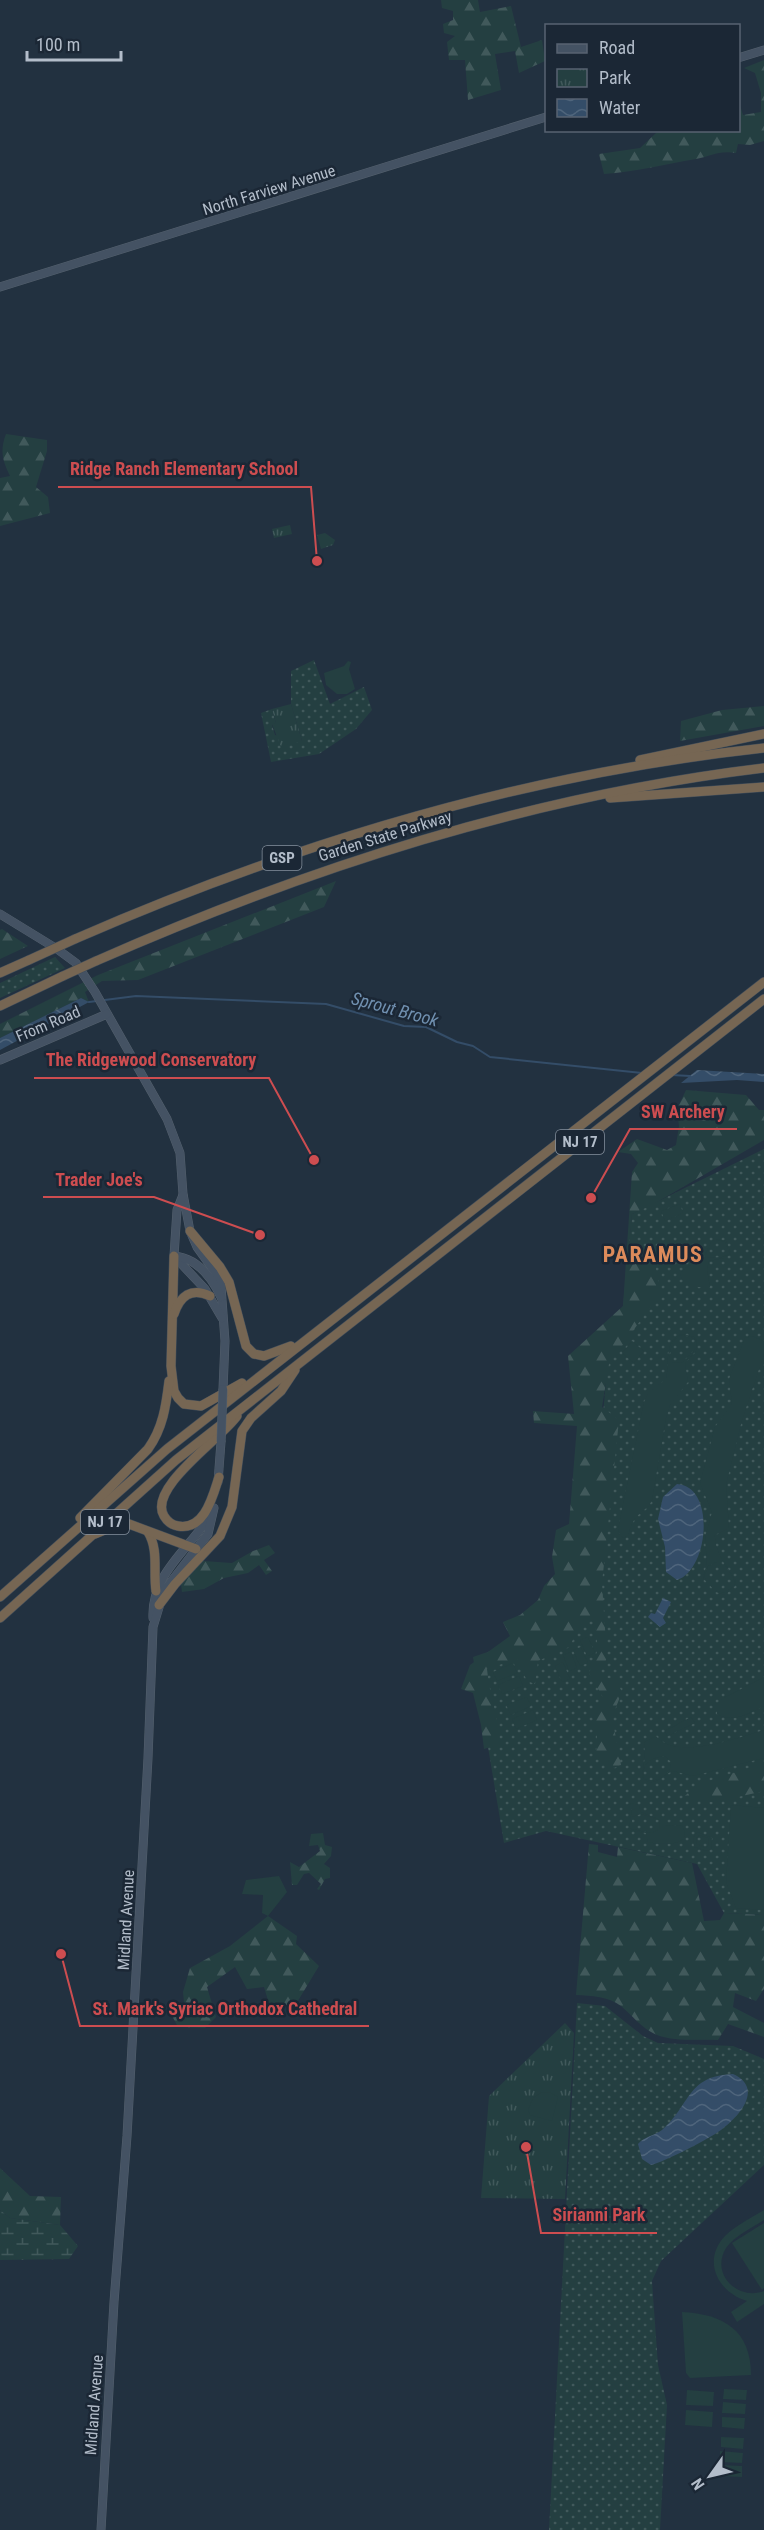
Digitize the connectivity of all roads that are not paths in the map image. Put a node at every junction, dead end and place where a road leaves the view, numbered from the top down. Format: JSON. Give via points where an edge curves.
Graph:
{"nodes":[{"id":1,"x":764,"y":50,"type":"edge"},
{"id":2,"x":740,"y":57,"type":"edge"},
{"id":3,"x":545,"y":117,"type":"edge"},
{"id":4,"x":0,"y":287,"type":"edge"},
{"id":5,"x":764,"y":734,"type":"edge"},
{"id":6,"x":764,"y":748,"type":"edge"},
{"id":7,"x":764,"y":768,"type":"edge"},
{"id":8,"x":596,"y":773,"type":"junction"},
{"id":9,"x":764,"y":787,"type":"edge"},
{"id":10,"x":560,"y":803,"type":"junction"},
{"id":11,"x":0,"y":914,"type":"edge"},
{"id":12,"x":0,"y":973,"type":"edge"},
{"id":13,"x":764,"y":982,"type":"edge"},
{"id":14,"x":764,"y":999,"type":"edge"},
{"id":15,"x":0,"y":1006,"type":"edge"},
{"id":16,"x":107,"y":1014,"type":"junction"},
{"id":17,"x":0,"y":1060,"type":"edge"},
{"id":18,"x":183,"y":1194,"type":"junction"},
{"id":19,"x":190,"y":1231,"type":"junction"},
{"id":20,"x":174,"y":1256,"type":"junction"},
{"id":21,"x":210,"y":1296,"type":"junction"},
{"id":22,"x":222,"y":1302,"type":"junction"},
{"id":23,"x":173,"y":1317,"type":"junction"},
{"id":24,"x":224,"y":1322,"type":"junction"},
{"id":25,"x":310,"y":1338,"type":"junction"},
{"id":26,"x":302,"y":1360,"type":"junction"},
{"id":27,"x":276,"y":1363,"type":"junction"},
{"id":28,"x":171,"y":1366,"type":"junction"},
{"id":29,"x":243,"y":1408,"type":"junction"},
{"id":30,"x":219,"y":1477,"type":"junction"},
{"id":31,"x":148,"y":1532,"type":"junction"},
{"id":32,"x":88,"y":1538,"type":"junction"},
{"id":33,"x":58,"y":1544,"type":"junction"},
{"id":34,"x":191,"y":1548,"type":"junction"},
{"id":35,"x":156,"y":1591,"type":"junction"},
{"id":36,"x":0,"y":1597,"type":"edge"},
{"id":37,"x":159,"y":1605,"type":"junction"},
{"id":38,"x":0,"y":1618,"type":"edge"},
{"id":39,"x":153,"y":1627,"type":"junction"},
{"id":40,"x":101,"y":2530,"type":"edge"}],
"edges":[{"from":1,"to":2,"type":"street"},
{"from":3,"to":4,"type":"street","name":"North Farview Avenue"},
{"from":5,"to":8,"type":"highway","via":[[657,755]]},
{"from":6,"to":8,"type":"highway","name":"Garden State Parkway","number":"GSP"},
{"from":7,"to":10,"type":"highway","name":"Garden State Parkway","number":"GSP","via":[[662,782]]},
{"from":8,"to":12,"type":"highway","name":"Garden State Parkway","number":"GSP","bridge":true,"via":[[461,804],[329,842],[242,872]]},
{"from":9,"to":10,"type":"highway"},
{"from":10,"to":15,"type":"highway","name":"Garden State Parkway","number":"GSP","bridge":true,"via":[[348,862],[219,909]]},
{"from":11,"to":16,"type":"street","via":[[71,957]]},
{"from":13,"to":25,"type":"highway","number":"NJ 17"},
{"from":14,"to":26,"type":"highway","number":"NJ 17"},
{"from":16,"to":17,"type":"street","name":"From Road"},
{"from":16,"to":18,"type":"street","via":[[176,1139]]},
{"from":18,"to":19,"type":"street"},
{"from":18,"to":20,"type":"street","via":[[177,1210]]},
{"from":19,"to":22,"type":"street","via":[[218,1277]]},
{"from":19,"to":25,"type":"highway","via":[[229,1282],[249,1350],[258,1356],[270,1356]]},
{"from":20,"to":21,"type":"street"},
{"from":20,"to":22,"type":"street","via":[[198,1265]]},
{"from":20,"to":23,"type":"highway"},
{"from":21,"to":23,"type":"highway","via":[[186,1294]]},
{"from":21,"to":24,"type":"street"},
{"from":22,"to":24,"type":"street"},
{"from":23,"to":28,"type":"highway"},
{"from":24,"to":30,"type":"street","bridge":true},
{"from":25,"to":27,"type":"highway","number":"NJ 17"},
{"from":26,"to":29,"type":"highway","number":"NJ 17"},
{"from":26,"to":37,"type":"highway","via":[[281,1391],[242,1431],[232,1508],[220,1536]]},
{"from":27,"to":28,"type":"highway","via":[[210,1403],[192,1406],[177,1398]]},
{"from":27,"to":33,"type":"highway","number":"NJ 17","via":[[167,1449]]},
{"from":28,"to":33,"type":"highway","via":[[164,1417],[154,1440]]},
{"from":29,"to":30,"type":"highway","via":[[229,1428],[164,1492],[161,1506],[166,1519],[178,1526],[197,1522],[210,1503]]},
{"from":29,"to":32,"type":"highway","number":"NJ 17","via":[[176,1460]]},
{"from":30,"to":34,"type":"street","via":[[214,1508]]},
{"from":31,"to":32,"type":"highway","via":[[124,1524]]},
{"from":31,"to":34,"type":"highway"},
{"from":31,"to":35,"type":"highway","via":[[155,1550]]},
{"from":32,"to":38,"type":"highway","number":"NJ 17"},
{"from":33,"to":36,"type":"highway","number":"NJ 17"},
{"from":34,"to":35,"type":"street","via":[[167,1570]]},
{"from":34,"to":37,"type":"street","name":"Midland Avenue","via":[[166,1586]]},
{"from":35,"to":39,"type":"street"},
{"from":37,"to":39,"type":"street","name":"Midland Avenue"},
{"from":39,"to":40,"type":"street","name":"Midland Avenue","via":[[127,2136]]}]}
